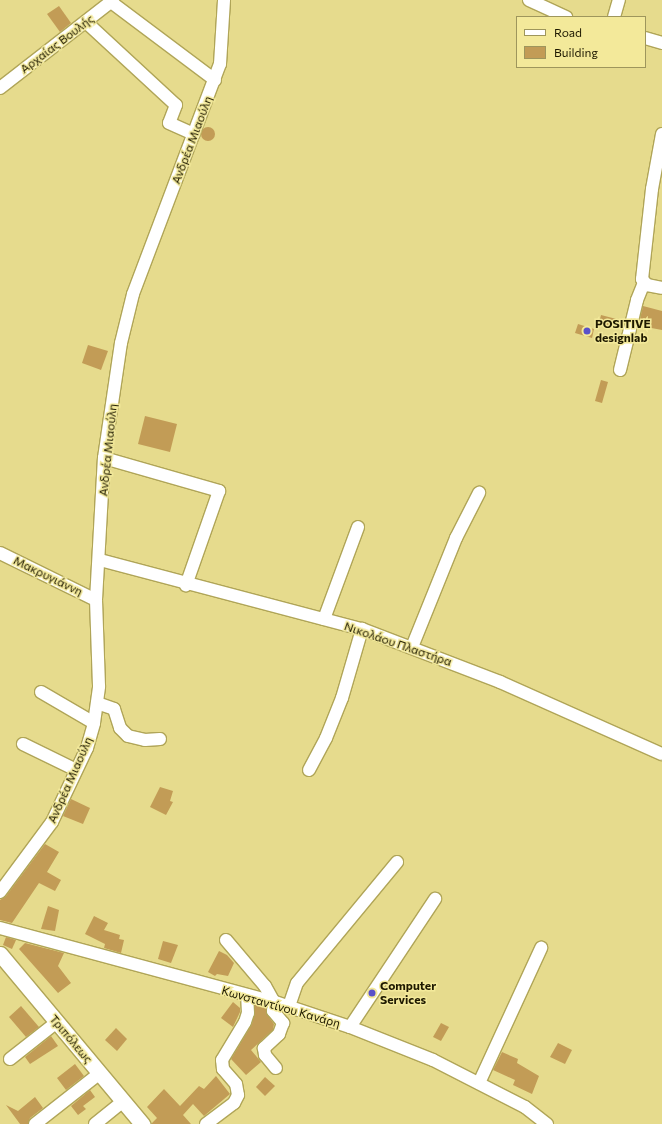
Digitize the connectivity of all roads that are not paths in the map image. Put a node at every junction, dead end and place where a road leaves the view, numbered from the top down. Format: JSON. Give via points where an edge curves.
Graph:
{"nodes":[{"id":1,"x":224,"y":0,"type":"edge"},
{"id":2,"x":529,"y":0,"type":"edge"},
{"id":3,"x":619,"y":0,"type":"edge"},
{"id":4,"x":112,"y":1,"type":"edge"},
{"id":5,"x":564,"y":16,"type":"edge"},
{"id":6,"x":614,"y":16,"type":"edge"},
{"id":7,"x":87,"y":23,"type":"junction"},
{"id":8,"x":646,"y":38,"type":"edge"},
{"id":9,"x":662,"y":43,"type":"edge"},
{"id":10,"x":215,"y":80,"type":"junction"},
{"id":11,"x":0,"y":88,"type":"edge"},
{"id":12,"x":194,"y":134,"type":"junction"},
{"id":13,"x":662,"y":134,"type":"edge"},
{"id":14,"x":644,"y":283,"type":"junction"},
{"id":15,"x":662,"y":288,"type":"edge"},
{"id":16,"x":620,"y":370,"type":"dead end"},
{"id":17,"x":104,"y":458,"type":"junction"},
{"id":18,"x":479,"y":493,"type":"dead end"},
{"id":19,"x":358,"y":526,"type":"dead end"},
{"id":20,"x":0,"y":553,"type":"edge"},
{"id":21,"x":100,"y":560,"type":"junction"},
{"id":22,"x":186,"y":585,"type":"junction"},
{"id":23,"x":96,"y":600,"type":"junction"},
{"id":24,"x":324,"y":619,"type":"junction"},
{"id":25,"x":362,"y":629,"type":"junction"},
{"id":26,"x":412,"y":647,"type":"junction"},
{"id":27,"x":41,"y":692,"type":"dead end"},
{"id":28,"x":97,"y":703,"type":"junction"},
{"id":29,"x":94,"y":723,"type":"junction"},
{"id":30,"x":160,"y":739,"type":"dead end"},
{"id":31,"x":23,"y":744,"type":"dead end"},
{"id":32,"x":662,"y":754,"type":"edge"},
{"id":33,"x":76,"y":770,"type":"junction"},
{"id":34,"x":308,"y":770,"type":"dead end"},
{"id":35,"x":397,"y":862,"type":"dead end"},
{"id":36,"x":0,"y":892,"type":"edge"},
{"id":37,"x":435,"y":899,"type":"dead end"},
{"id":38,"x":0,"y":928,"type":"edge"},
{"id":39,"x":226,"y":940,"type":"dead end"},
{"id":40,"x":541,"y":948,"type":"dead end"},
{"id":41,"x":0,"y":954,"type":"edge"},
{"id":42,"x":247,"y":995,"type":"junction"},
{"id":43,"x":275,"y":1002,"type":"junction"},
{"id":44,"x":289,"y":1006,"type":"junction"},
{"id":45,"x":57,"y":1022,"type":"junction"},
{"id":46,"x":350,"y":1027,"type":"junction"},
{"id":47,"x":10,"y":1059,"type":"dead end"},
{"id":48,"x":276,"y":1068,"type":"dead end"},
{"id":49,"x":100,"y":1073,"type":"junction"},
{"id":50,"x":479,"y":1083,"type":"junction"},
{"id":51,"x":123,"y":1101,"type":"junction"},
{"id":52,"x":35,"y":1124,"type":"edge"},
{"id":53,"x":95,"y":1124,"type":"edge"},
{"id":54,"x":142,"y":1124,"type":"edge"},
{"id":55,"x":206,"y":1124,"type":"edge"},
{"id":56,"x":547,"y":1124,"type":"edge"}],
"edges":[{"from":1,"to":10,"type":"street","name":"Ανδρέα Μιαούλη","via":[[220,64]]},
{"from":2,"to":5,"type":"street"},
{"from":3,"to":6,"type":"street"},
{"from":4,"to":7,"type":"street","name":"Αρχαίας Βουλής"},
{"from":4,"to":10,"type":"street"},
{"from":7,"to":11,"type":"street","name":"Αρχαίας Βουλής","via":[[41,54]]},
{"from":7,"to":12,"type":"street","via":[[176,105],[169,123]]},
{"from":8,"to":9,"type":"street"},
{"from":10,"to":12,"type":"street","name":"Ανδρέα Μιαούλη"},
{"from":12,"to":17,"type":"street","name":"Ανδρέα Μιαούλη","via":[[134,294],[121,343]]},
{"from":13,"to":14,"type":"street","via":[[652,189]]},
{"from":14,"to":15,"type":"street"},
{"from":14,"to":16,"type":"street","via":[[637,300]]},
{"from":17,"to":21,"type":"street","name":"Ανδρέα Μιαούλη"},
{"from":17,"to":22,"type":"street","via":[[219,491]]},
{"from":18,"to":26,"type":"street","via":[[456,538]]},
{"from":19,"to":24,"type":"street"},
{"from":20,"to":23,"type":"street","name":"Μακρυγιάννη"},
{"from":21,"to":22,"type":"street","name":"Νικολάου Πλαστήρα"},
{"from":21,"to":23,"type":"street","name":"Ανδρέα Μιαούλη"},
{"from":22,"to":24,"type":"street","name":"Νικολάου Πλαστήρα"},
{"from":23,"to":28,"type":"street","name":"Ανδρέα Μιαούλη"},
{"from":24,"to":25,"type":"street","name":"Νικολάου Πλαστήρα"},
{"from":25,"to":26,"type":"street","name":"Νικολάου Πλαστήρα"},
{"from":25,"to":34,"type":"street","via":[[342,698],[326,738]]},
{"from":26,"to":32,"type":"street","name":"Νικολάου Πλαστήρα","via":[[500,682]]},
{"from":27,"to":29,"type":"street"},
{"from":28,"to":29,"type":"street","name":"Ανδρέα Μιαούλη"},
{"from":28,"to":30,"type":"street","via":[[114,710],[120,728],[128,736],[144,740]]},
{"from":29,"to":33,"type":"street","name":"Ανδρέα Μιαούλη","via":[[87,748]]},
{"from":31,"to":33,"type":"street"},
{"from":33,"to":36,"type":"street","name":"Ανδρέα Μιαούλη","via":[[52,822]]},
{"from":35,"to":44,"type":"street","via":[[297,983]]},
{"from":37,"to":46,"type":"street"},
{"from":38,"to":42,"type":"street","name":"Κωνσταντίνου Κανάρη"},
{"from":39,"to":43,"type":"street","via":[[265,986]]},
{"from":40,"to":50,"type":"street"},
{"from":41,"to":45,"type":"main road","name":"Τριπόλεως"},
{"from":42,"to":43,"type":"street","name":"Κωνσταντίνου Κανάρη"},
{"from":42,"to":55,"type":"street","via":[[245,1022],[222,1060],[223,1069],[236,1084],[238,1095],[234,1103]]},
{"from":43,"to":44,"type":"street","name":"Κωνσταντίνου Κανάρη"},
{"from":43,"to":48,"type":"street","via":[[273,1011],[283,1023],[279,1034],[264,1048],[265,1055]]},
{"from":44,"to":46,"type":"street","name":"Κωνσταντίνου Κανάρη"},
{"from":45,"to":47,"type":"street"},
{"from":45,"to":49,"type":"main road","name":"Τριπόλεως"},
{"from":46,"to":50,"type":"street","name":"Κωνσταντίνου Κανάρη","via":[[433,1060]]},
{"from":49,"to":51,"type":"main road","name":"Τριπόλεως"},
{"from":49,"to":52,"type":"street"},
{"from":50,"to":56,"type":"street","name":"Κωνσταντίνου Κανάρη","via":[[525,1107]]},
{"from":51,"to":53,"type":"street"},
{"from":51,"to":54,"type":"main road","name":"Τριπόλεως"}]}
